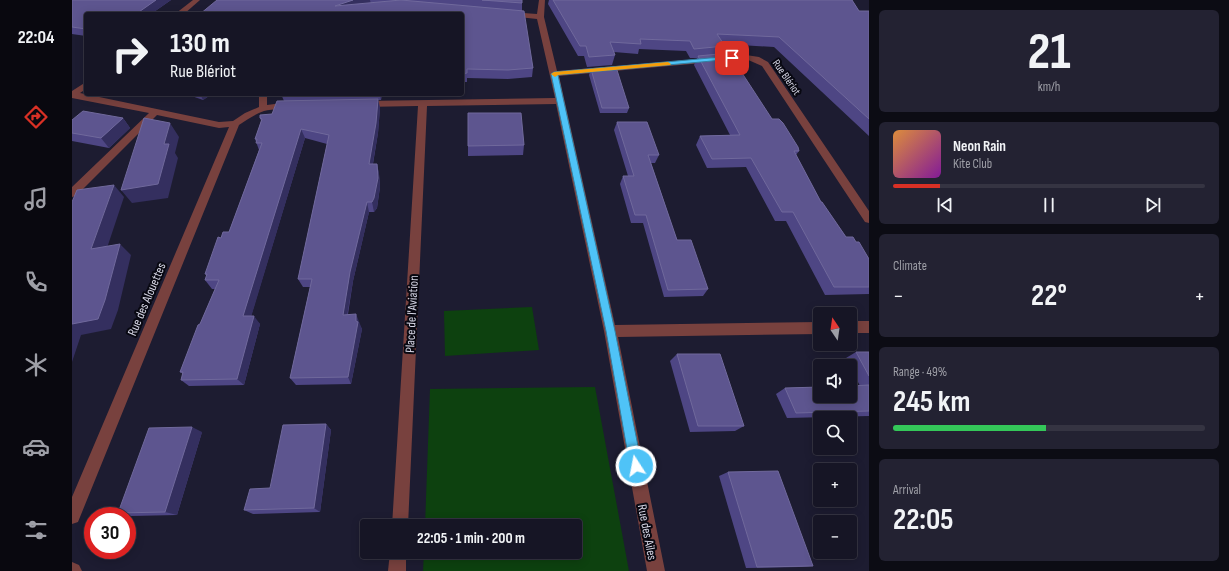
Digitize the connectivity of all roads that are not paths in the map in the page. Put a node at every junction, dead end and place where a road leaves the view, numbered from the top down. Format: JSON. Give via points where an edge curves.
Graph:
{"nodes":[{"id":1,"x":197,"y":0,"type":"edge"},
{"id":2,"x":542,"y":0,"type":"edge"},
{"id":3,"x":182,"y":12,"type":"edge"},
{"id":4,"x":501,"y":14,"type":"edge"},
{"id":5,"x":540,"y":17,"type":"junction"},
{"id":6,"x":554,"y":74,"type":"junction"},
{"id":7,"x":84,"y":86,"type":"edge"},
{"id":8,"x":73,"y":94,"type":"edge"},
{"id":9,"x":263,"y":96,"type":"edge"},
{"id":10,"x":560,"y":101,"type":"junction"},
{"id":11,"x":423,"y":103,"type":"junction"},
{"id":12,"x":352,"y":104,"type":"edge"},
{"id":13,"x":297,"y":105,"type":"edge"},
{"id":14,"x":263,"y":108,"type":"junction"},
{"id":15,"x":155,"y":112,"type":"junction"},
{"id":16,"x":235,"y":124,"type":"junction"},
{"id":17,"x":72,"y":193,"type":"edge"},
{"id":18,"x":869,"y":219,"type":"edge"},
{"id":19,"x":857,"y":327,"type":"edge"},
{"id":20,"x":869,"y":327,"type":"edge"},
{"id":21,"x":813,"y":328,"type":"edge"},
{"id":22,"x":610,"y":331,"type":"junction"},
{"id":23,"x":72,"y":516,"type":"edge"},
{"id":24,"x":400,"y":519,"type":"edge"},
{"id":25,"x":398,"y":559,"type":"edge"},
{"id":26,"x":397,"y":571,"type":"edge"},
{"id":27,"x":656,"y":571,"type":"edge"}],
"edges":[{"from":1,"to":3,"type":"street"},
{"from":2,"to":5,"type":"street","name":"Rue des Ailes"},
{"from":4,"to":5,"type":"street"},
{"from":5,"to":6,"type":"street","name":"Rue des Ailes"},
{"from":6,"to":10,"type":"street","name":"Rue des Ailes"},
{"from":6,"to":18,"type":"street","name":"Rue Blériot","via":[[746,57],[756,59],[765,64]]},
{"from":7,"to":8,"type":"street"},
{"from":8,"to":15,"type":"street"},
{"from":9,"to":14,"type":"street"},
{"from":10,"to":11,"type":"street"},
{"from":10,"to":22,"type":"street","name":"Rue des Ailes"},
{"from":11,"to":12,"type":"street"},
{"from":11,"to":24,"type":"street","name":"Place de l'Aviation"},
{"from":13,"to":14,"type":"street"},
{"from":14,"to":16,"type":"street","via":[[248,113]]},
{"from":15,"to":16,"type":"street","via":[[219,124]]},
{"from":15,"to":17,"type":"street"},
{"from":16,"to":23,"type":"street","name":"Rue des Alouettes"},
{"from":19,"to":20,"type":"street"},
{"from":21,"to":22,"type":"street"},
{"from":22,"to":27,"type":"street","name":"Rue des Ailes"},
{"from":25,"to":26,"type":"street"}]}
